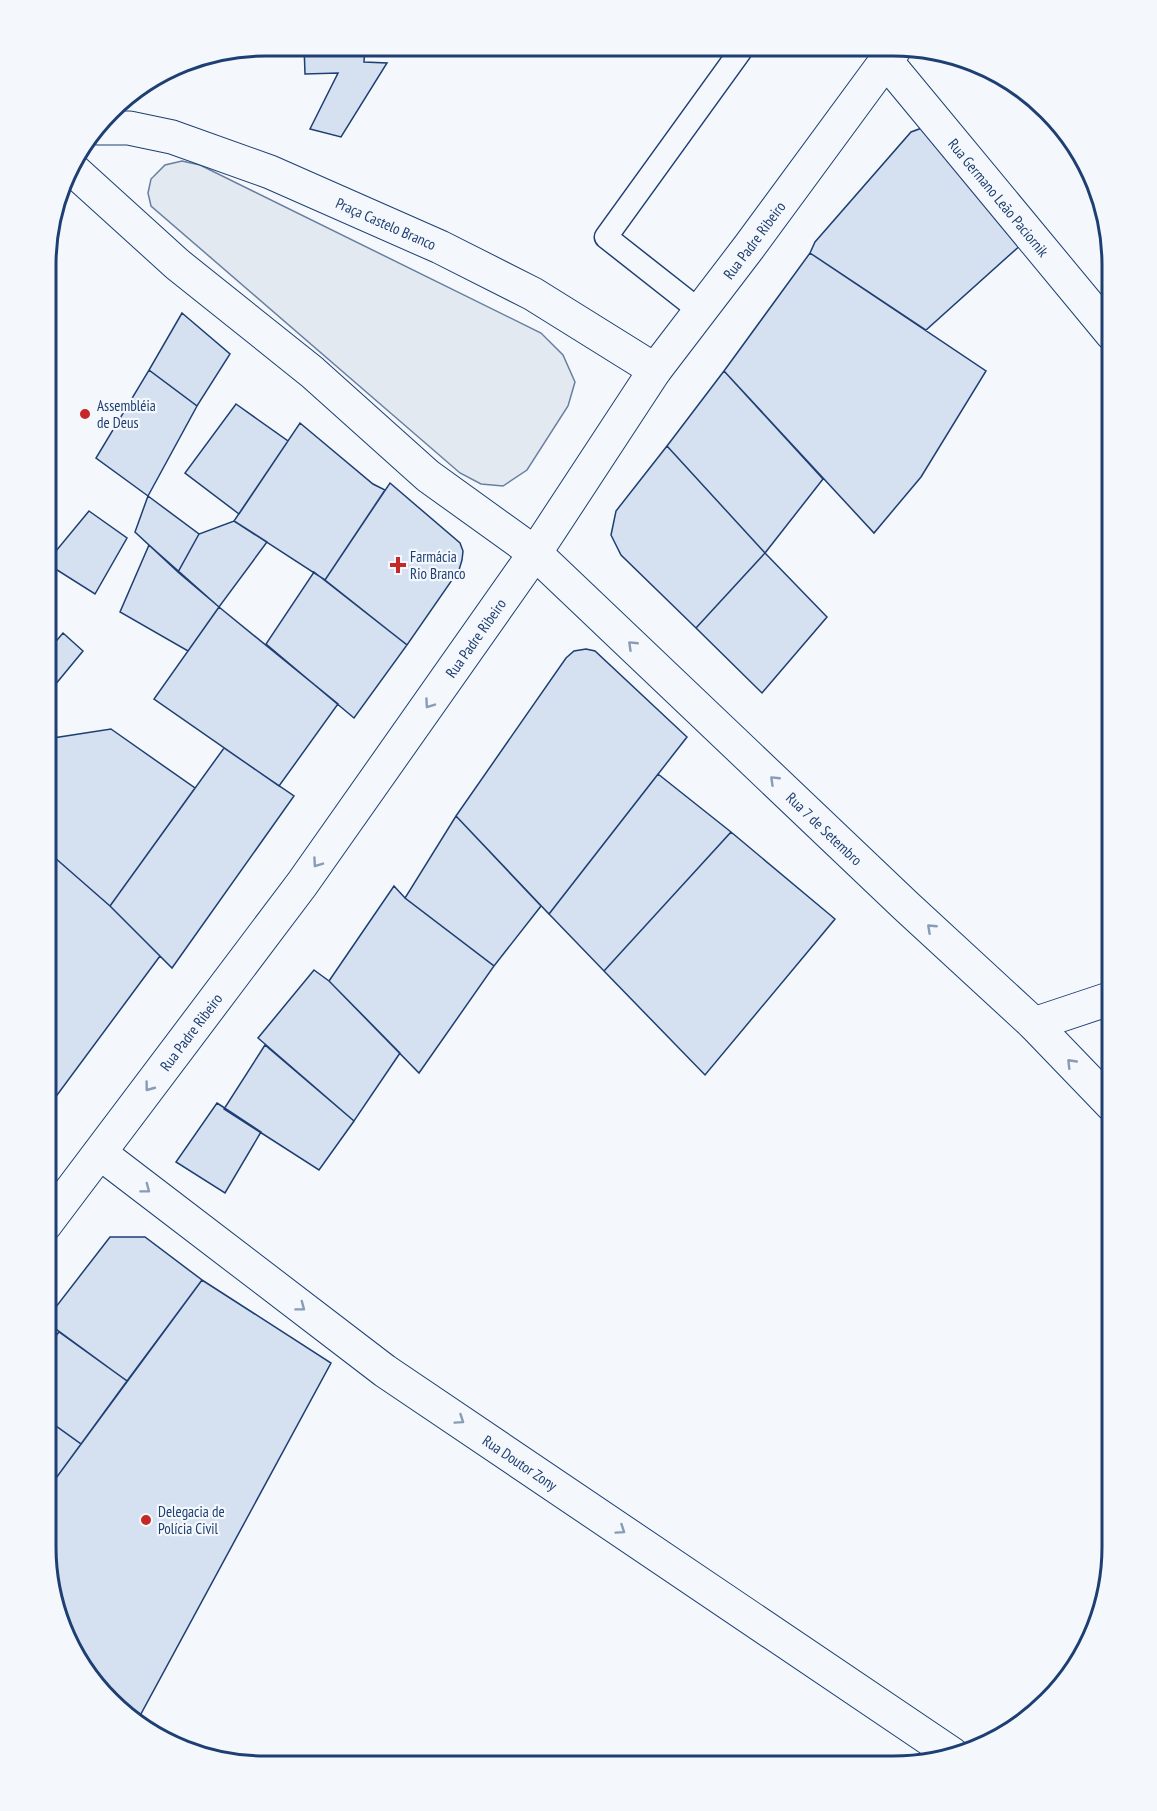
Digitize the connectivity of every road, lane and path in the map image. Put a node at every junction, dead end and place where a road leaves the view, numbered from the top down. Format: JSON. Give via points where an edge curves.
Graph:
{"nodes":[{"id":1,"x":737,"y":56,"type":"edge"},
{"id":2,"x":890,"y":56,"type":"edge"},
{"id":3,"x":893,"y":56,"type":"edge"},
{"id":4,"x":107,"y":128,"type":"edge"},
{"id":5,"x":77,"y":173,"type":"edge"},
{"id":6,"x":700,"y":311,"type":"junction"},
{"id":7,"x":1102,"y":321,"type":"edge"},
{"id":8,"x":655,"y":370,"type":"junction"},
{"id":9,"x":535,"y":554,"type":"junction"},
{"id":10,"x":1101,"y":1001,"type":"edge"},
{"id":11,"x":1034,"y":1023,"type":"junction"},
{"id":12,"x":1101,"y":1094,"type":"edge"},
{"id":13,"x":100,"y":1153,"type":"junction"},
{"id":14,"x":56,"y":1211,"type":"edge"},
{"id":15,"x":944,"y":1748,"type":"edge"}],
"edges":[{"from":1,"to":6,"type":"lane","via":[[606,237]]},
{"from":2,"to":6,"type":"street","name":"Rua Padre Ribeiro"},
{"from":3,"to":7,"type":"street","name":"Rua Germano Leão Paciornik"},
{"from":4,"to":8,"type":"street","name":"Praça Castelo Branco","via":[[129,128],[172,137],[270,172],[440,247],[533,294]]},
{"from":5,"to":9,"type":"street","via":[[177,264],[312,372],[428,476]]},
{"from":6,"to":8,"type":"street","name":"Rua Padre Ribeiro"},
{"from":8,"to":9,"type":"street","name":"Rua Padre Ribeiro"},
{"from":11,"to":9,"type":"street","name":"Rua 7 de Setembro","one_way":true},
{"from":9,"to":13,"type":"street","name":"Rua Padre Ribeiro","one_way":true,"via":[[302,884]]},
{"from":10,"to":11,"type":"street"},
{"from":12,"to":11,"type":"street","name":"Rua 7 de Setembro","one_way":true},
{"from":13,"to":14,"type":"street","name":"Rua Padre Ribeiro"},
{"from":13,"to":15,"type":"street","name":"Rua Doutor Zony","one_way":true,"via":[[385,1371]]}]}
